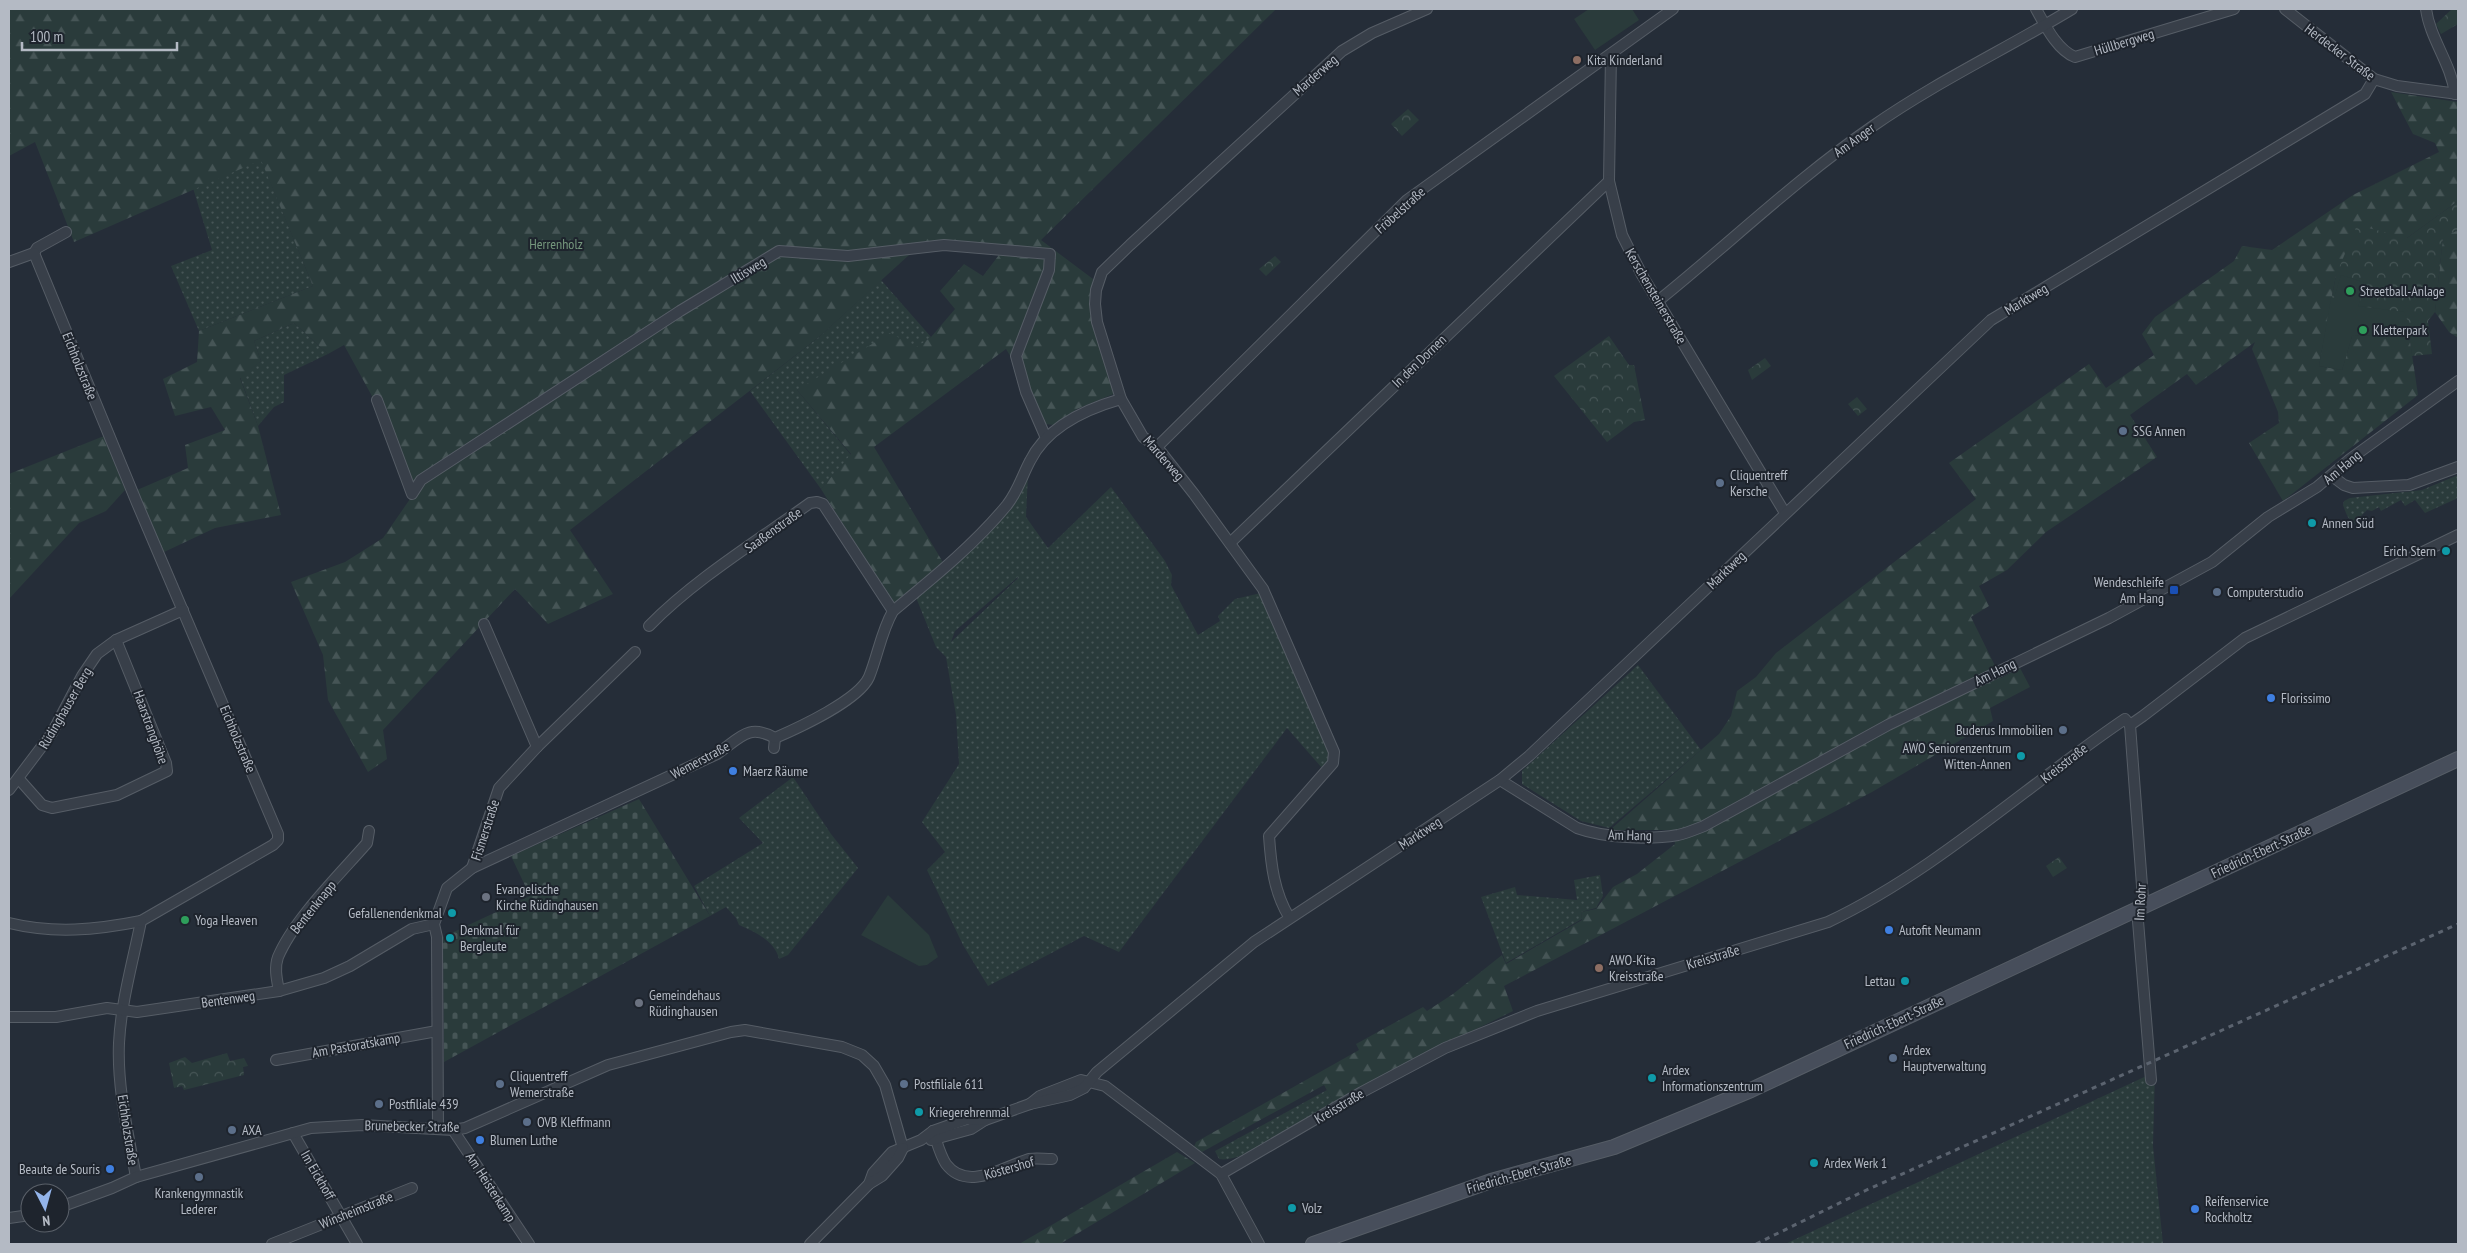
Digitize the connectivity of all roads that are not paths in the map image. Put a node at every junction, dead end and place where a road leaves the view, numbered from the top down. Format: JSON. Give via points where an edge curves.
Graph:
{"nodes":[{"id":1,"x":1427,"y":9,"type":"edge"},
{"id":2,"x":1673,"y":9,"type":"edge"},
{"id":3,"x":2036,"y":9,"type":"edge"},
{"id":4,"x":2072,"y":9,"type":"edge"},
{"id":5,"x":2234,"y":9,"type":"edge"},
{"id":6,"x":2285,"y":9,"type":"edge"},
{"id":7,"x":2426,"y":9,"type":"edge"},
{"id":8,"x":2045,"y":25,"type":"junction"},
{"id":9,"x":1611,"y":54,"type":"junction"},
{"id":10,"x":2374,"y":79,"type":"junction"},
{"id":11,"x":2456,"y":94,"type":"edge"},
{"id":12,"x":1609,"y":181,"type":"junction"},
{"id":13,"x":66,"y":232,"type":"dead end"},
{"id":14,"x":34,"y":253,"type":"junction"},
{"id":15,"x":9,"y":262,"type":"edge"},
{"id":16,"x":1658,"y":301,"type":"junction"},
{"id":17,"x":2458,"y":381,"type":"edge"},
{"id":18,"x":1122,"y":399,"type":"junction"},
{"id":19,"x":377,"y":400,"type":"dead end"},
{"id":20,"x":1046,"y":438,"type":"junction"},
{"id":21,"x":1157,"y":447,"type":"junction"},
{"id":22,"x":2458,"y":467,"type":"edge"},
{"id":23,"x":2332,"y":476,"type":"junction"},
{"id":24,"x":1785,"y":513,"type":"junction"},
{"id":25,"x":2458,"y":534,"type":"edge"},
{"id":26,"x":1230,"y":543,"type":"junction"},
{"id":27,"x":183,"y":610,"type":"junction"},
{"id":28,"x":893,"y":612,"type":"junction"},
{"id":29,"x":484,"y":624,"type":"dead end"},
{"id":30,"x":649,"y":626,"type":"dead end"},
{"id":31,"x":116,"y":640,"type":"junction"},
{"id":32,"x":634,"y":652,"type":"dead end"},
{"id":33,"x":2130,"y":725,"type":"junction"},
{"id":34,"x":537,"y":747,"type":"junction"},
{"id":35,"x":2458,"y":759,"type":"edge"},
{"id":36,"x":19,"y":779,"type":"junction"},
{"id":37,"x":1500,"y":780,"type":"junction"},
{"id":38,"x":9,"y":790,"type":"edge"},
{"id":39,"x":369,"y":831,"type":"dead end"},
{"id":40,"x":472,"y":868,"type":"junction"},
{"id":41,"x":2140,"y":907,"type":"junction"},
{"id":42,"x":1289,"y":917,"type":"junction"},
{"id":43,"x":141,"y":921,"type":"junction"},
{"id":44,"x":9,"y":922,"type":"edge"},
{"id":45,"x":434,"y":924,"type":"junction"},
{"id":46,"x":279,"y":991,"type":"junction"},
{"id":47,"x":123,"y":1009,"type":"junction"},
{"id":48,"x":9,"y":1017,"type":"edge"},
{"id":49,"x":437,"y":1031,"type":"junction"},
{"id":50,"x":276,"y":1060,"type":"dead end"},
{"id":51,"x":2151,"y":1080,"type":"dead end"},
{"id":52,"x":1091,"y":1081,"type":"junction"},
{"id":53,"x":438,"y":1128,"type":"junction"},
{"id":54,"x":453,"y":1130,"type":"junction"},
{"id":55,"x":293,"y":1132,"type":"junction"},
{"id":56,"x":935,"y":1136,"type":"junction"},
{"id":57,"x":903,"y":1148,"type":"junction"},
{"id":58,"x":1052,"y":1159,"type":"dead end"},
{"id":59,"x":1221,"y":1174,"type":"junction"},
{"id":60,"x":136,"y":1177,"type":"junction"},
{"id":61,"x":412,"y":1188,"type":"dead end"},
{"id":62,"x":70,"y":1203,"type":"edge"},
{"id":63,"x":341,"y":1216,"type":"junction"},
{"id":64,"x":272,"y":1244,"type":"edge"},
{"id":65,"x":358,"y":1244,"type":"edge"},
{"id":66,"x":529,"y":1244,"type":"edge"},
{"id":67,"x":810,"y":1244,"type":"edge"},
{"id":68,"x":1259,"y":1244,"type":"edge"},
{"id":69,"x":1313,"y":1244,"type":"edge"}],
"edges":[{"from":1,"to":18,"type":"street","name":"Marderweg","via":[[1372,33],[1342,51],[1102,272],[1096,290],[1097,322]]},
{"from":2,"to":9,"type":"street","name":"Fröbelstraße"},
{"from":3,"to":8,"type":"street","name":"Hüllbergweg"},
{"from":4,"to":8,"type":"street","name":"Am Anger"},
{"from":5,"to":8,"type":"street","name":"Hüllbergweg","via":[[2103,47],[2081,57],[2068,54]]},
{"from":6,"to":10,"type":"street","name":"Herdecker Straße"},
{"from":7,"to":11,"type":"street","via":[[2431,29],[2452,75]]},
{"from":8,"to":16,"type":"street","name":"Am Anger","via":[[1927,90],[1873,126],[1785,192]]},
{"from":9,"to":12,"type":"street","name":"Kerschensteinerstraße"},
{"from":9,"to":21,"type":"street","name":"Fröbelstraße","via":[[1407,200]]},
{"from":10,"to":11,"type":"street","name":"Herdecker Straße","via":[[2397,86]]},
{"from":10,"to":24,"type":"street","name":"Marktweg","via":[[2365,94],[1991,320]]},
{"from":12,"to":16,"type":"street","name":"Kerschensteinerstraße","via":[[1622,235]]},
{"from":12,"to":26,"type":"street","name":"In den Dornen"},
{"from":13,"to":14,"type":"street","via":[[36,248]]},
{"from":14,"to":15,"type":"street"},
{"from":14,"to":27,"type":"street","name":"Eichholzstraße"},
{"from":16,"to":24,"type":"street","name":"Kerschensteinerstraße"},
{"from":17,"to":23,"type":"street","name":"Am Hang","via":[[2350,458]]},
{"from":18,"to":20,"type":"street","name":"Wemerstraße","via":[[1080,414]]},
{"from":18,"to":21,"type":"street","name":"Marderweg","via":[[1143,437]]},
{"from":19,"to":20,"type":"street","name":"Iltisweg","via":[[412,494],[421,480],[484,438],[680,311],[779,252],[848,256],[944,245],[1050,254],[1049,270],[1016,356],[1026,392]]},
{"from":20,"to":28,"type":"street","name":"Wemerstraße","via":[[1007,504],[968,548]]},
{"from":21,"to":26,"type":"street","name":"Marderweg"},
{"from":22,"to":23,"type":"street","via":[[2409,485],[2353,488]]},
{"from":23,"to":37,"type":"street","name":"Am Hang","via":[[2268,517],[2212,562],[2188,576],[1888,725],[1704,826],[1678,834],[1594,833],[1577,828]]},
{"from":24,"to":37,"type":"street","name":"Marktweg"},
{"from":25,"to":33,"type":"street","name":"Kreisstraße","via":[[2253,634]]},
{"from":26,"to":42,"type":"street","name":"Marderweg","via":[[1263,589],[1334,752],[1333,763],[1269,836],[1279,901]]},
{"from":27,"to":31,"type":"street","name":"Rüdinghauser Berg"},
{"from":27,"to":43,"type":"street","name":"Eichholzstraße","via":[[278,840]]},
{"from":28,"to":30,"type":"street","name":"Saaßenstraße","via":[[823,504],[817,502],[741,553],[665,610]]},
{"from":28,"to":40,"type":"street","name":"Wemerstraße","via":[[861,689],[819,717],[775,743],[759,730],[750,731],[717,754]]},
{"from":29,"to":34,"type":"street"},
{"from":31,"to":36,"type":"street","name":"Rüdinghauser Berg","via":[[97,654],[52,733]]},
{"from":31,"to":36,"type":"street","name":"Haarstranghöhe","via":[[143,701],[167,771],[117,796],[52,808],[42,805]]},
{"from":32,"to":34,"type":"street","name":"Fismerstraße"},
{"from":33,"to":41,"type":"street","name":"Im Rohr","via":[[2143,899]]},
{"from":33,"to":59,"type":"street","name":"Kreisstraße","via":[[2125,719],[2117,724],[1859,908],[1828,922],[1536,1010],[1445,1048]]},
{"from":34,"to":40,"type":"street","name":"Fismerstraße","via":[[499,788]]},
{"from":35,"to":41,"type":"street","name":"Friedrich-Ebert-Straße"},
{"from":36,"to":38,"type":"street","name":"Rüdinghauser Berg"},
{"from":37,"to":42,"type":"street","name":"Marktweg"},
{"from":39,"to":46,"type":"street","name":"Bentenknapp","via":[[368,842],[291,934],[278,959]]},
{"from":40,"to":45,"type":"street","name":"Wemerstraße","via":[[447,888]]},
{"from":41,"to":51,"type":"street","name":"Im Rohr","via":[[2138,921]]},
{"from":41,"to":69,"type":"street","name":"Friedrich-Ebert-Straße","via":[[1678,1122],[1614,1147],[1491,1181]]},
{"from":42,"to":52,"type":"street","name":"Marktweg","via":[[1096,1072]]},
{"from":43,"to":44,"type":"street","via":[[101,929],[62,931]]},
{"from":43,"to":47,"type":"street","name":"Eichholzstraße"},
{"from":45,"to":46,"type":"street","name":"Bentenweg","via":[[412,929],[324,978]]},
{"from":45,"to":49,"type":"street","name":"Wemerstraße","via":[[437,937]]},
{"from":46,"to":47,"type":"street","name":"Bentenweg","via":[[137,1012]]},
{"from":47,"to":48,"type":"street","name":"Bentenweg","via":[[108,1008],[56,1018]]},
{"from":47,"to":60,"type":"street","name":"Eichholzstraße","via":[[120,1072]]},
{"from":49,"to":50,"type":"street","name":"Am Pastoratskamp"},
{"from":49,"to":53,"type":"street","name":"Wemerstraße"},
{"from":52,"to":56,"type":"street","via":[[1070,1095],[1030,1104],[985,1120],[967,1119]]},
{"from":52,"to":59,"type":"street","via":[[1119,1096]]},
{"from":53,"to":54,"type":"street","name":"Brunebecker Straße"},
{"from":53,"to":55,"type":"street","name":"Brunebecker Straße","via":[[330,1125]]},
{"from":54,"to":57,"type":"street","name":"Brunebecker Straße","via":[[465,1128],[608,1065],[746,1030],[842,1046],[862,1055],[885,1085]]},
{"from":54,"to":66,"type":"street","name":"Am Heisterkamp"},
{"from":55,"to":60,"type":"street","name":"Brunebecker Straße"},
{"from":55,"to":63,"type":"street","name":"Im Eickhoff"},
{"from":56,"to":57,"type":"street"},
{"from":56,"to":58,"type":"street","name":"Köstershof","via":[[945,1163],[954,1173],[965,1176],[985,1175],[1031,1159]]},
{"from":57,"to":67,"type":"street","via":[[882,1176],[869,1184]]},
{"from":59,"to":68,"type":"street"},
{"from":60,"to":62,"type":"street","name":"Brunebecker Straße"},
{"from":61,"to":63,"type":"street","name":"Winsheimstraße"},
{"from":63,"to":64,"type":"street","name":"Winsheimstraße"},
{"from":63,"to":65,"type":"street","name":"Im Eickhoff"}]}
